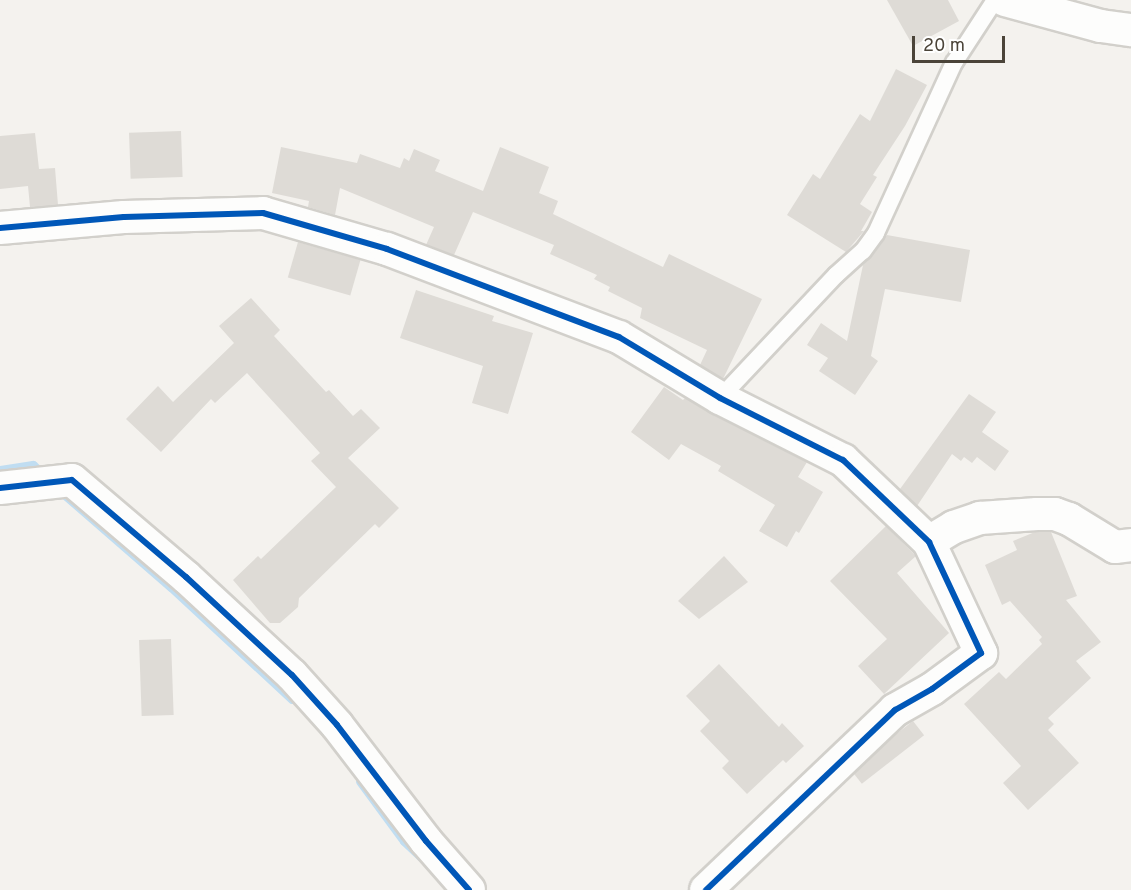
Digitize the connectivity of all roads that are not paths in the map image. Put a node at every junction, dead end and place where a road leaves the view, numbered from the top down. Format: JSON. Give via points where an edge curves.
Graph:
{"nodes":[{"id":1,"x":994,"y":0,"type":"edge"},
{"id":2,"x":1005,"y":0,"type":"edge"},
{"id":3,"x":1131,"y":30,"type":"edge"},
{"id":4,"x":0,"y":228,"type":"edge"},
{"id":5,"x":720,"y":398,"type":"junction"},
{"id":6,"x":0,"y":488,"type":"edge"},
{"id":7,"x":929,"y":542,"type":"junction"},
{"id":8,"x":1131,"y":545,"type":"edge"},
{"id":9,"x":469,"y":890,"type":"edge"},
{"id":10,"x":705,"y":890,"type":"edge"}],
"edges":[{"from":1,"to":5,"type":"lane","via":[[954,63],[876,233]]},
{"from":2,"to":3,"type":"street","via":[[1101,26]]},
{"from":4,"to":5,"type":"street","via":[[124,217],[263,213],[387,249],[619,337]]},
{"from":5,"to":7,"type":"street","via":[[843,460]]},
{"from":6,"to":9,"type":"street","via":[[72,480],[186,577],[292,675]]},
{"from":7,"to":8,"type":"street","via":[[980,518],[1055,514],[1115,547]]},
{"from":7,"to":10,"type":"street","via":[[981,653],[895,710]]}]}
